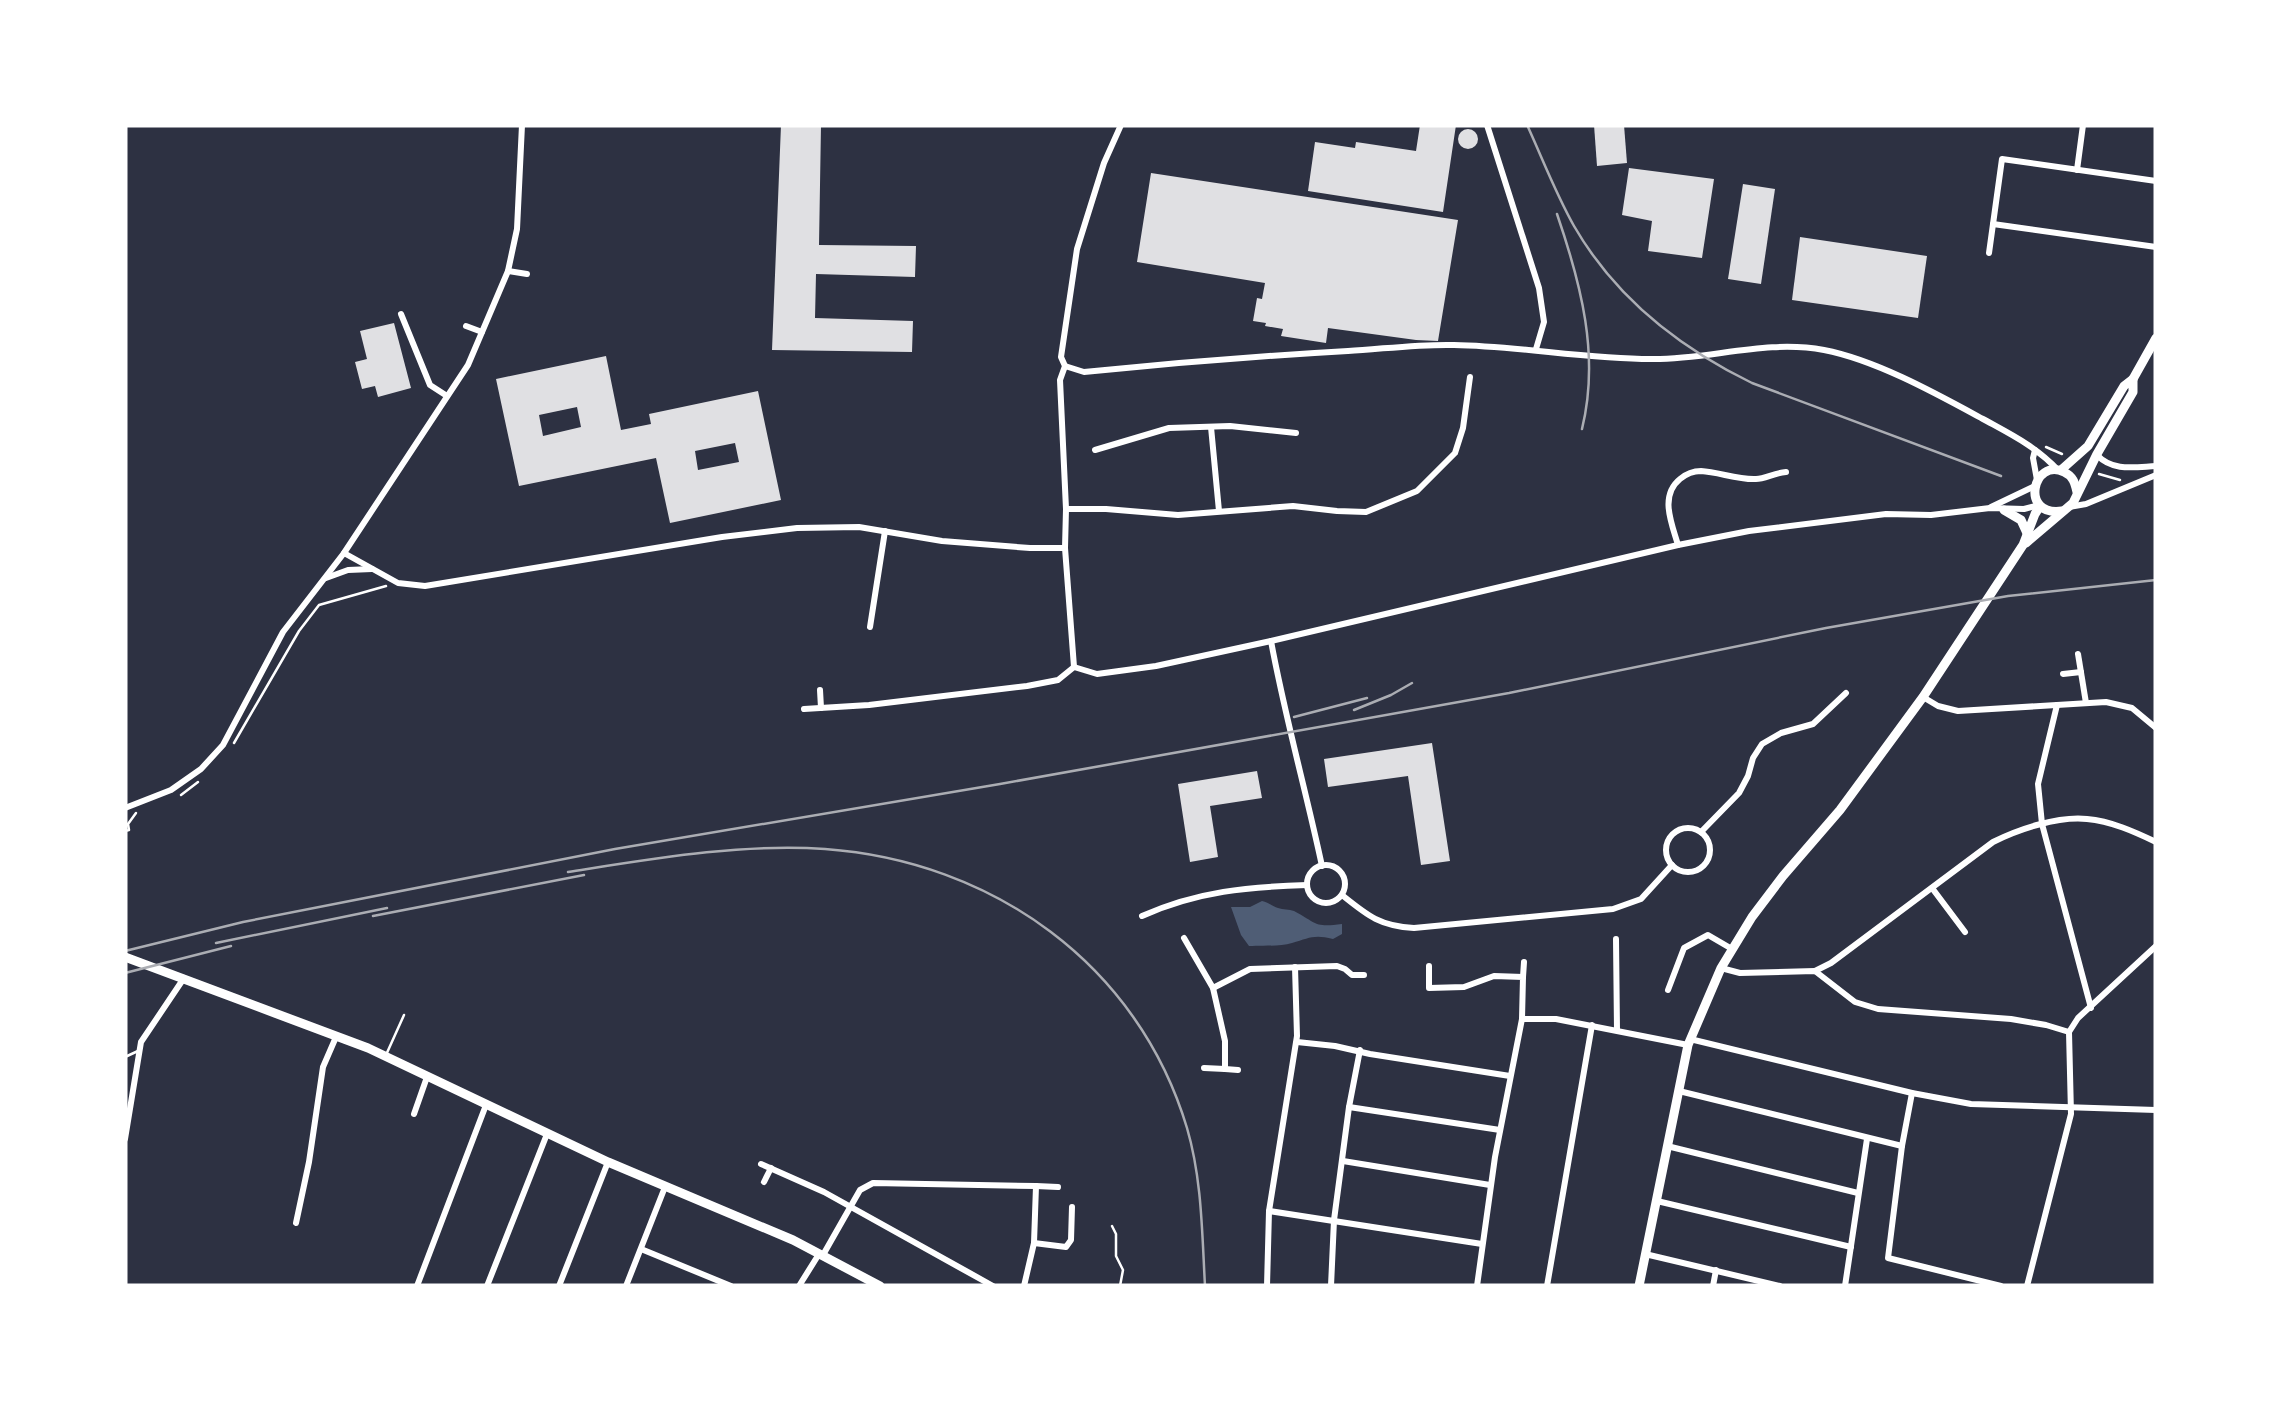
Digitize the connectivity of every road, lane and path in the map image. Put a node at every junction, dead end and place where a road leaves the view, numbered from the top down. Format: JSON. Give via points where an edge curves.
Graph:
{"nodes":[{"id":1,"x":522,"y":125,"type":"edge"},
{"id":2,"x":1121,"y":125,"type":"edge"},
{"id":3,"x":1487,"y":125,"type":"edge"},
{"id":4,"x":2083,"y":125,"type":"edge"},
{"id":5,"x":2077,"y":170,"type":"junction"},
{"id":6,"x":2156,"y":180,"type":"edge"},
{"id":7,"x":1993,"y":224,"type":"junction"},
{"id":8,"x":2156,"y":247,"type":"edge"},
{"id":9,"x":1989,"y":253,"type":"dead end"},
{"id":10,"x":508,"y":270,"type":"junction"},
{"id":11,"x":528,"y":274,"type":"dead end"},
{"id":12,"x":400,"y":314,"type":"dead end"},
{"id":13,"x":466,"y":326,"type":"dead end"},
{"id":14,"x":482,"y":332,"type":"junction"},
{"id":15,"x":2156,"y":338,"type":"edge"},
{"id":16,"x":1536,"y":350,"type":"junction"},
{"id":17,"x":1065,"y":366,"type":"junction"},
{"id":18,"x":1470,"y":376,"type":"dead end"},
{"id":19,"x":2133,"y":378,"type":"junction"},
{"id":20,"x":447,"y":396,"type":"junction"},
{"id":21,"x":1211,"y":427,"type":"junction"},
{"id":22,"x":1296,"y":433,"type":"dead end"},
{"id":23,"x":2045,"y":446,"type":"dead end"},
{"id":24,"x":1096,"y":450,"type":"dead end"},
{"id":25,"x":2035,"y":450,"type":"junction"},
{"id":26,"x":2097,"y":454,"type":"junction"},
{"id":27,"x":2065,"y":456,"type":"dead end"},
{"id":28,"x":2156,"y":466,"type":"edge"},
{"id":29,"x":2060,"y":470,"type":"junction"},
{"id":30,"x":1786,"y":472,"type":"dead end"},
{"id":31,"x":2095,"y":473,"type":"dead end"},
{"id":32,"x":2156,"y":476,"type":"edge"},
{"id":33,"x":2111,"y":478,"type":"dead end"},
{"id":34,"x":2036,"y":483,"type":"junction"},
{"id":35,"x":2077,"y":492,"type":"junction"},
{"id":36,"x":2040,"y":505,"type":"junction"},
{"id":37,"x":1066,"y":508,"type":"junction"},
{"id":38,"x":1990,"y":508,"type":"junction"},
{"id":39,"x":2068,"y":508,"type":"junction"},
{"id":40,"x":2004,"y":510,"type":"junction"},
{"id":41,"x":1219,"y":512,"type":"junction"},
{"id":42,"x":884,"y":531,"type":"junction"},
{"id":43,"x":2027,"y":534,"type":"junction"},
{"id":44,"x":1678,"y":546,"type":"junction"},
{"id":45,"x":2023,"y":546,"type":"junction"},
{"id":46,"x":1065,"y":548,"type":"junction"},
{"id":47,"x":344,"y":553,"type":"junction"},
{"id":48,"x":373,"y":569,"type":"junction"},
{"id":49,"x":323,"y":579,"type":"junction"},
{"id":50,"x":398,"y":583,"type":"junction"},
{"id":51,"x":319,"y":605,"type":"dead end"},
{"id":52,"x":870,"y":627,"type":"dead end"},
{"id":53,"x":1271,"y":641,"type":"junction"},
{"id":54,"x":2078,"y":654,"type":"dead end"},
{"id":55,"x":1074,"y":667,"type":"junction"},
{"id":56,"x":2080,"y":672,"type":"junction"},
{"id":57,"x":2063,"y":674,"type":"dead end"},
{"id":58,"x":820,"y":690,"type":"dead end"},
{"id":59,"x":1846,"y":693,"type":"dead end"},
{"id":60,"x":1923,"y":698,"type":"junction"},
{"id":61,"x":2086,"y":703,"type":"junction"},
{"id":62,"x":2057,"y":705,"type":"junction"},
{"id":63,"x":821,"y":708,"type":"junction"},
{"id":64,"x":804,"y":709,"type":"dead end"},
{"id":65,"x":2156,"y":728,"type":"edge"},
{"id":66,"x":125,"y":808,"type":"edge"},
{"id":67,"x":2042,"y":824,"type":"junction"},
{"id":68,"x":1701,"y":832,"type":"junction"},
{"id":69,"x":2156,"y":842,"type":"edge"},
{"id":70,"x":1322,"y":866,"type":"junction"},
{"id":71,"x":1672,"y":866,"type":"junction"},
{"id":72,"x":1307,"y":886,"type":"junction"},
{"id":73,"x":1932,"y":888,"type":"junction"},
{"id":74,"x":1342,"y":896,"type":"junction"},
{"id":75,"x":1142,"y":916,"type":"dead end"},
{"id":76,"x":1965,"y":932,"type":"dead end"},
{"id":77,"x":1184,"y":938,"type":"dead end"},
{"id":78,"x":1616,"y":939,"type":"dead end"},
{"id":79,"x":2156,"y":946,"type":"edge"},
{"id":80,"x":1732,"y":949,"type":"junction"},
{"id":81,"x":125,"y":956,"type":"edge"},
{"id":82,"x":1524,"y":962,"type":"dead end"},
{"id":83,"x":1429,"y":966,"type":"dead end"},
{"id":84,"x":1294,"y":968,"type":"junction"},
{"id":85,"x":1721,"y":968,"type":"junction"},
{"id":86,"x":1815,"y":971,"type":"junction"},
{"id":87,"x":1364,"y":975,"type":"dead end"},
{"id":88,"x":1522,"y":977,"type":"junction"},
{"id":89,"x":184,"y":978,"type":"junction"},
{"id":90,"x":1213,"y":988,"type":"junction"},
{"id":91,"x":1429,"y":988,"type":"junction"},
{"id":92,"x":1668,"y":990,"type":"dead end"},
{"id":93,"x":1429,"y":998,"type":"dead end"},
{"id":94,"x":2090,"y":1008,"type":"junction"},
{"id":95,"x":404,"y":1015,"type":"dead end"},
{"id":96,"x":1522,"y":1019,"type":"junction"},
{"id":97,"x":1592,"y":1026,"type":"junction"},
{"id":98,"x":1616,"y":1030,"type":"junction"},
{"id":99,"x":2068,"y":1032,"type":"junction"},
{"id":100,"x":336,"y":1036,"type":"junction"},
{"id":101,"x":1296,"y":1042,"type":"junction"},
{"id":102,"x":1689,"y":1042,"type":"junction"},
{"id":103,"x":139,"y":1050,"type":"junction"},
{"id":104,"x":1360,"y":1050,"type":"junction"},
{"id":105,"x":386,"y":1056,"type":"junction"},
{"id":106,"x":125,"y":1057,"type":"edge"},
{"id":107,"x":1204,"y":1068,"type":"dead end"},
{"id":108,"x":1225,"y":1069,"type":"junction"},
{"id":109,"x":1238,"y":1070,"type":"dead end"},
{"id":110,"x":427,"y":1076,"type":"junction"},
{"id":111,"x":1510,"y":1076,"type":"junction"},
{"id":112,"x":1678,"y":1091,"type":"junction"},
{"id":113,"x":1912,"y":1093,"type":"junction"},
{"id":114,"x":486,"y":1104,"type":"junction"},
{"id":115,"x":1350,"y":1107,"type":"junction"},
{"id":116,"x":2070,"y":1107,"type":"junction"},
{"id":117,"x":2156,"y":1110,"type":"edge"},
{"id":118,"x":414,"y":1114,"type":"dead end"},
{"id":119,"x":1500,"y":1130,"type":"junction"},
{"id":120,"x":548,"y":1134,"type":"junction"},
{"id":121,"x":1868,"y":1138,"type":"junction"},
{"id":122,"x":125,"y":1140,"type":"edge"},
{"id":123,"x":1666,"y":1146,"type":"junction"},
{"id":124,"x":1902,"y":1146,"type":"junction"},
{"id":125,"x":608,"y":1162,"type":"junction"},
{"id":126,"x":1343,"y":1162,"type":"junction"},
{"id":127,"x":762,"y":1164,"type":"dead end"},
{"id":128,"x":771,"y":1168,"type":"junction"},
{"id":129,"x":764,"y":1182,"type":"dead end"},
{"id":130,"x":1490,"y":1184,"type":"junction"},
{"id":131,"x":1036,"y":1186,"type":"junction"},
{"id":132,"x":1058,"y":1186,"type":"dead end"},
{"id":133,"x":665,"y":1187,"type":"junction"},
{"id":134,"x":1858,"y":1193,"type":"junction"},
{"id":135,"x":1656,"y":1200,"type":"junction"},
{"id":136,"x":850,"y":1206,"type":"junction"},
{"id":137,"x":1072,"y":1207,"type":"dead end"},
{"id":138,"x":1269,"y":1211,"type":"junction"},
{"id":139,"x":1334,"y":1220,"type":"junction"},
{"id":140,"x":296,"y":1223,"type":"dead end"},
{"id":141,"x":1112,"y":1226,"type":"dead end"},
{"id":142,"x":1034,"y":1243,"type":"junction"},
{"id":143,"x":1482,"y":1244,"type":"junction"},
{"id":144,"x":1850,"y":1248,"type":"junction"},
{"id":145,"x":641,"y":1249,"type":"junction"},
{"id":146,"x":821,"y":1254,"type":"junction"},
{"id":147,"x":1645,"y":1254,"type":"junction"},
{"id":148,"x":1716,"y":1270,"type":"junction"},
{"id":149,"x":416,"y":1286,"type":"edge"},
{"id":150,"x":488,"y":1286,"type":"edge"},
{"id":151,"x":559,"y":1286,"type":"edge"},
{"id":152,"x":626,"y":1286,"type":"edge"},
{"id":153,"x":731,"y":1286,"type":"edge"},
{"id":154,"x":798,"y":1286,"type":"edge"},
{"id":155,"x":880,"y":1286,"type":"edge"},
{"id":156,"x":993,"y":1286,"type":"edge"},
{"id":157,"x":1024,"y":1286,"type":"edge"},
{"id":158,"x":1120,"y":1286,"type":"edge"},
{"id":159,"x":1267,"y":1286,"type":"edge"},
{"id":160,"x":1330,"y":1286,"type":"edge"},
{"id":161,"x":1477,"y":1286,"type":"edge"},
{"id":162,"x":1547,"y":1286,"type":"edge"},
{"id":163,"x":1639,"y":1286,"type":"edge"},
{"id":164,"x":1712,"y":1286,"type":"edge"},
{"id":165,"x":1780,"y":1286,"type":"edge"},
{"id":166,"x":1845,"y":1286,"type":"edge"},
{"id":167,"x":2001,"y":1286,"type":"edge"},
{"id":168,"x":2027,"y":1286,"type":"edge"}],
"edges":[{"from":1,"to":10,"type":"street"},
{"from":2,"to":17,"type":"street","via":[[1077,249]]},
{"from":3,"to":16,"type":"street","via":[[1539,288],[1544,322]]},
{"from":4,"to":5,"type":"street"},
{"from":5,"to":6,"type":"street"},
{"from":5,"to":7,"type":"street","via":[[2002,160]]},
{"from":7,"to":8,"type":"street"},
{"from":7,"to":9,"type":"street"},
{"from":10,"to":11,"type":"street"},
{"from":10,"to":14,"type":"street"},
{"from":12,"to":20,"type":"street","via":[[430,385]]},
{"from":13,"to":14,"type":"street"},
{"from":14,"to":20,"type":"street"},
{"from":15,"to":19,"type":"main road"},
{"from":16,"to":17,"type":"street","via":[[1452,345],[1084,372]]},
{"from":16,"to":25,"type":"street","via":[[1669,360],[1736,349],[1829,350],[1934,392]]},
{"from":17,"to":37,"type":"street","via":[[1060,380]]},
{"from":18,"to":41,"type":"street","via":[[1454,453],[1416,490],[1366,512],[1293,506]]},
{"from":19,"to":26,"type":"main road","via":[[2133,392]]},
{"from":19,"to":29,"type":"main road","via":[[2088,446]]},
{"from":20,"to":47,"type":"street"},
{"from":21,"to":22,"type":"street"},
{"from":21,"to":24,"type":"street","via":[[1170,428]]},
{"from":21,"to":41,"type":"street"},
{"from":23,"to":27,"type":"path"},
{"from":25,"to":29,"type":"street"},
{"from":25,"to":34,"type":"street"},
{"from":26,"to":28,"type":"street","via":[[2113,467]]},
{"from":26,"to":35,"type":"main road"},
{"from":29,"to":34,"type":"main road"},
{"from":29,"to":35,"type":"main road"},
{"from":30,"to":44,"type":"street","via":[[1754,480],[1698,471],[1683,476],[1673,485],[1668,509]]},
{"from":31,"to":33,"type":"path"},
{"from":32,"to":39,"type":"street"},
{"from":34,"to":36,"type":"main road"},
{"from":34,"to":38,"type":"street"},
{"from":35,"to":39,"type":"main road"},
{"from":36,"to":39,"type":"main road","via":[[2053,512]]},
{"from":36,"to":40,"type":"street"},
{"from":36,"to":43,"type":"main road"},
{"from":37,"to":41,"type":"street","via":[[1178,516]]},
{"from":37,"to":46,"type":"street"},
{"from":38,"to":40,"type":"street"},
{"from":38,"to":44,"type":"street","via":[[1886,514]]},
{"from":39,"to":45,"type":"main road"},
{"from":40,"to":43,"type":"main road","via":[[2016,515]]},
{"from":42,"to":46,"type":"street"},
{"from":42,"to":50,"type":"street","via":[[797,528],[425,586]]},
{"from":42,"to":52,"type":"street"},
{"from":43,"to":45,"type":"main road"},
{"from":44,"to":53,"type":"street"},
{"from":45,"to":60,"type":"main road"},
{"from":46,"to":55,"type":"street"},
{"from":47,"to":48,"type":"street"},
{"from":47,"to":49,"type":"street"},
{"from":48,"to":49,"type":"street"},
{"from":48,"to":50,"type":"street"},
{"from":49,"to":66,"type":"street","via":[[282,632],[223,745],[170,790]]},
{"from":50,"to":51,"type":"path"},
{"from":53,"to":55,"type":"street","via":[[1097,674]]},
{"from":53,"to":70,"type":"street"},
{"from":54,"to":56,"type":"street"},
{"from":55,"to":63,"type":"street","via":[[1058,680],[1027,686]]},
{"from":56,"to":57,"type":"street"},
{"from":56,"to":61,"type":"street"},
{"from":58,"to":63,"type":"street"},
{"from":59,"to":68,"type":"street","via":[[1813,724],[1762,744],[1739,793]]},
{"from":60,"to":62,"type":"street","via":[[1958,712]]},
{"from":60,"to":80,"type":"main road"},
{"from":61,"to":62,"type":"street"},
{"from":61,"to":65,"type":"street","via":[[2132,708]]},
{"from":62,"to":67,"type":"street","via":[[2038,784]]},
{"from":63,"to":64,"type":"street"},
{"from":67,"to":69,"type":"street","via":[[2085,818]]},
{"from":67,"to":73,"type":"street","via":[[1994,842]]},
{"from":67,"to":94,"type":"street"},
{"from":68,"to":71,"type":"street","via":[[1686,828],[1669,837]]},
{"from":68,"to":71,"type":"street","via":[[1710,849],[1705,864],[1692,872]]},
{"from":70,"to":72,"type":"street"},
{"from":70,"to":74,"type":"street","via":[[1342,873]]},
{"from":71,"to":74,"type":"street","via":[[1641,899],[1613,909],[1414,928],[1372,919]]},
{"from":72,"to":74,"type":"street","via":[[1317,902]]},
{"from":72,"to":75,"type":"street","via":[[1236,888]]},
{"from":73,"to":76,"type":"street"},
{"from":73,"to":86,"type":"street"},
{"from":77,"to":90,"type":"street"},
{"from":78,"to":98,"type":"street"},
{"from":79,"to":94,"type":"street"},
{"from":80,"to":85,"type":"main road"},
{"from":80,"to":92,"type":"street","via":[[1708,935],[1684,948]]},
{"from":81,"to":89,"type":"main road"},
{"from":82,"to":88,"type":"street"},
{"from":83,"to":91,"type":"street"},
{"from":84,"to":87,"type":"street","via":[[1336,966]]},
{"from":84,"to":90,"type":"street","via":[[1250,970]]},
{"from":84,"to":101,"type":"street"},
{"from":85,"to":86,"type":"street"},
{"from":85,"to":102,"type":"main road"},
{"from":86,"to":99,"type":"street","via":[[1854,1002],[1878,1009],[2011,1019]]},
{"from":88,"to":91,"type":"street"},
{"from":88,"to":96,"type":"street"},
{"from":89,"to":100,"type":"main road"},
{"from":89,"to":103,"type":"street"},
{"from":90,"to":108,"type":"street"},
{"from":91,"to":93,"type":"street"},
{"from":94,"to":99,"type":"street"},
{"from":95,"to":105,"type":"lane"},
{"from":96,"to":97,"type":"street"},
{"from":96,"to":111,"type":"street"},
{"from":97,"to":98,"type":"street"},
{"from":97,"to":162,"type":"street"},
{"from":98,"to":102,"type":"street"},
{"from":99,"to":116,"type":"street"},
{"from":100,"to":105,"type":"main road"},
{"from":100,"to":140,"type":"street","via":[[324,1068]]},
{"from":101,"to":104,"type":"street"},
{"from":101,"to":138,"type":"street"},
{"from":102,"to":112,"type":"main road"},
{"from":102,"to":113,"type":"street"},
{"from":103,"to":106,"type":"lane"},
{"from":103,"to":122,"type":"street"},
{"from":104,"to":111,"type":"street"},
{"from":104,"to":115,"type":"street"},
{"from":105,"to":110,"type":"main road"},
{"from":107,"to":108,"type":"street"},
{"from":108,"to":109,"type":"street"},
{"from":110,"to":114,"type":"main road"},
{"from":110,"to":118,"type":"street"},
{"from":111,"to":119,"type":"street"},
{"from":112,"to":121,"type":"street"},
{"from":112,"to":123,"type":"main road"},
{"from":113,"to":116,"type":"street","via":[[1971,1104]]},
{"from":113,"to":124,"type":"street"},
{"from":114,"to":120,"type":"main road"},
{"from":114,"to":149,"type":"street"},
{"from":115,"to":119,"type":"street"},
{"from":115,"to":126,"type":"street"},
{"from":116,"to":117,"type":"street"},
{"from":116,"to":168,"type":"street"},
{"from":119,"to":130,"type":"street"},
{"from":120,"to":125,"type":"main road"},
{"from":120,"to":150,"type":"street"},
{"from":121,"to":124,"type":"street"},
{"from":121,"to":134,"type":"street"},
{"from":123,"to":134,"type":"street"},
{"from":123,"to":135,"type":"main road"},
{"from":124,"to":167,"type":"street","via":[[1888,1258]]},
{"from":125,"to":133,"type":"main road"},
{"from":125,"to":151,"type":"street"},
{"from":126,"to":130,"type":"street"},
{"from":126,"to":139,"type":"street"},
{"from":127,"to":128,"type":"street"},
{"from":128,"to":129,"type":"street"},
{"from":128,"to":136,"type":"street"},
{"from":130,"to":143,"type":"street"},
{"from":131,"to":132,"type":"street"},
{"from":131,"to":136,"type":"street","via":[[881,1182],[866,1185]]},
{"from":131,"to":142,"type":"street"},
{"from":133,"to":145,"type":"street"},
{"from":133,"to":146,"type":"main road"},
{"from":134,"to":144,"type":"street"},
{"from":135,"to":144,"type":"street"},
{"from":135,"to":147,"type":"main road"},
{"from":136,"to":146,"type":"street"},
{"from":136,"to":156,"type":"street"},
{"from":137,"to":142,"type":"street","via":[[1069,1244]]},
{"from":138,"to":139,"type":"street"},
{"from":138,"to":159,"type":"street"},
{"from":139,"to":143,"type":"street"},
{"from":139,"to":160,"type":"street"},
{"from":141,"to":158,"type":"lane","via":[[1123,1270]]},
{"from":142,"to":157,"type":"street"},
{"from":143,"to":161,"type":"street"},
{"from":144,"to":166,"type":"street"},
{"from":145,"to":152,"type":"street"},
{"from":145,"to":153,"type":"street"},
{"from":146,"to":154,"type":"street"},
{"from":146,"to":155,"type":"main road"},
{"from":147,"to":148,"type":"street"},
{"from":147,"to":163,"type":"main road"},
{"from":148,"to":164,"type":"street"},
{"from":148,"to":165,"type":"street"}]}
